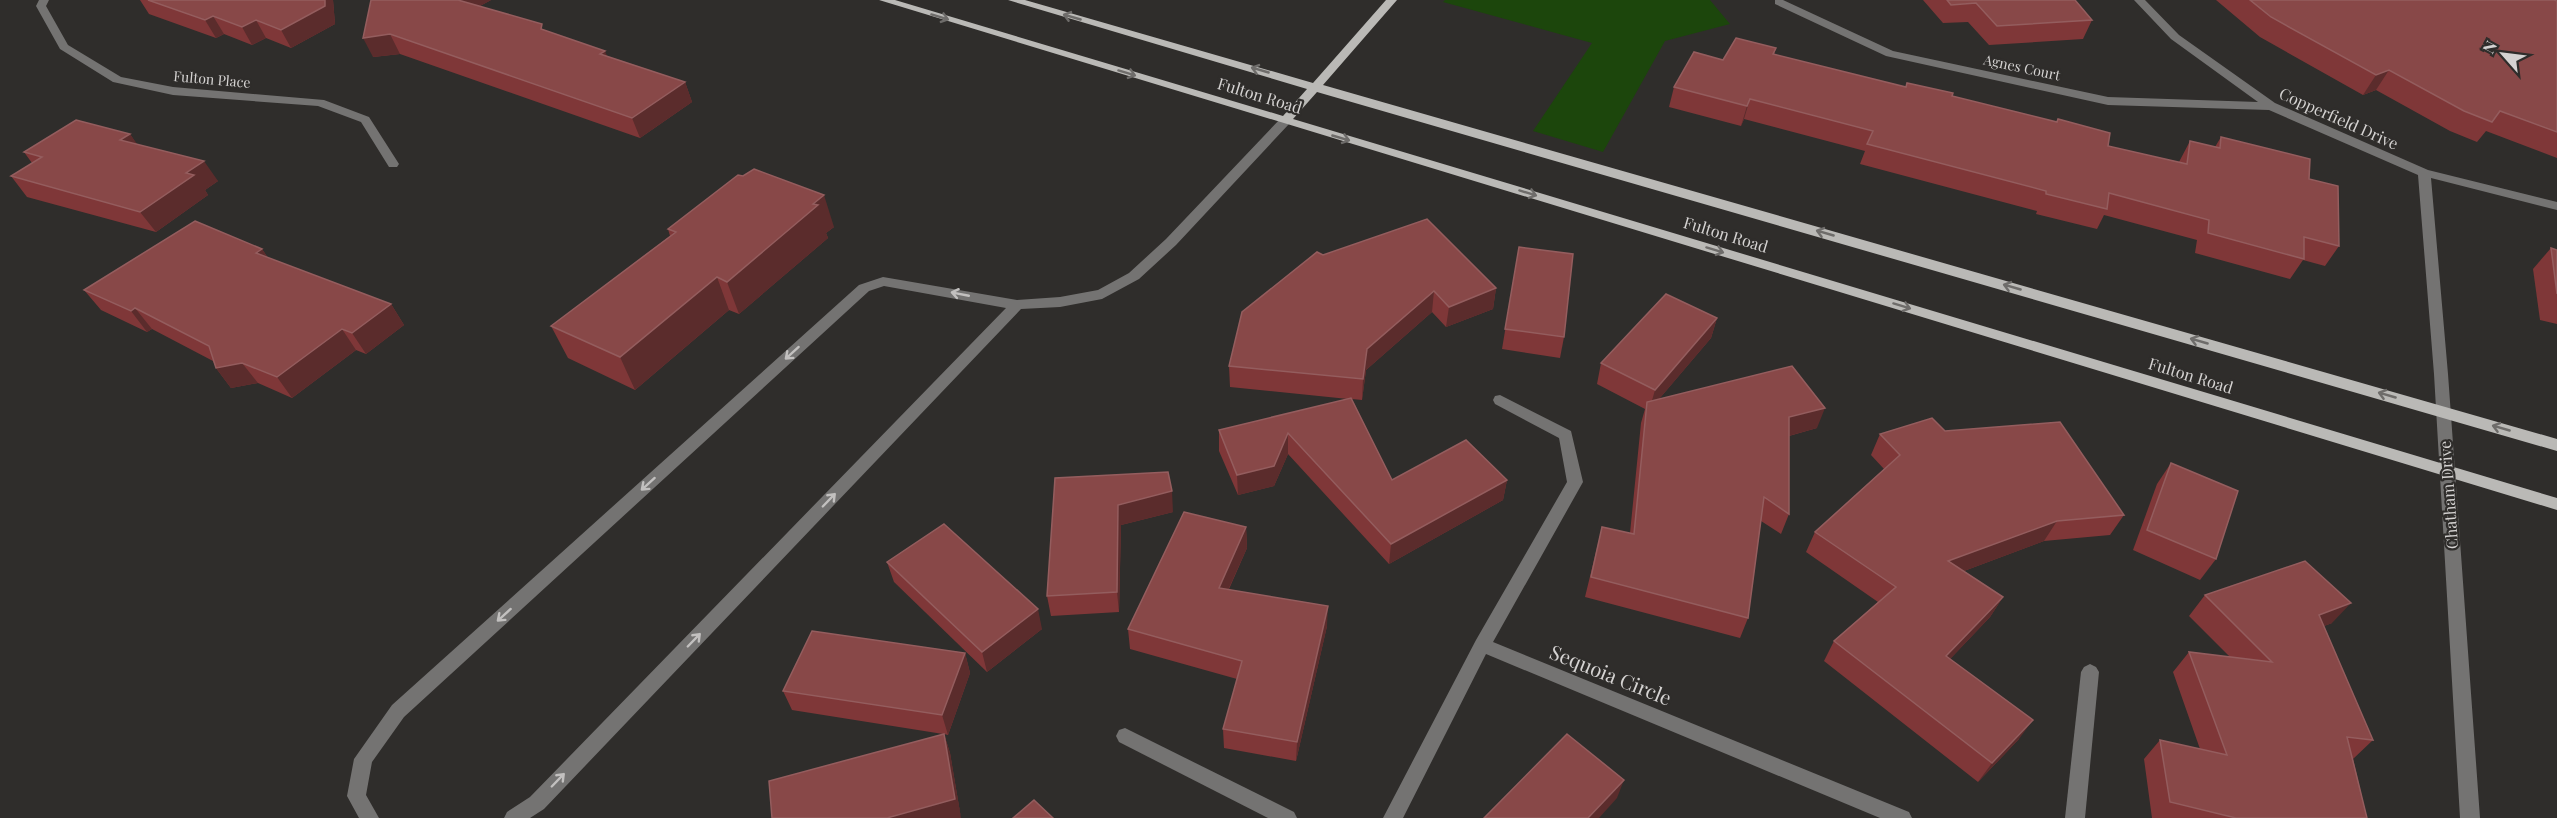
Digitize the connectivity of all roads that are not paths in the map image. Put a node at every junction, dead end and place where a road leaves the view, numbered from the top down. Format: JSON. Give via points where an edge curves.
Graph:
{"nodes":[{"id":1,"x":44,"y":0,"type":"edge"},
{"id":2,"x":884,"y":0,"type":"edge"},
{"id":3,"x":1013,"y":0,"type":"edge"},
{"id":4,"x":1392,"y":0,"type":"edge"},
{"id":5,"x":2139,"y":0,"type":"edge"},
{"id":6,"x":1779,"y":2,"type":"dead end"},
{"id":7,"x":1316,"y":86,"type":"junction"},
{"id":8,"x":2271,"y":106,"type":"junction"},
{"id":9,"x":1285,"y":121,"type":"junction"},
{"id":10,"x":393,"y":164,"type":"dead end"},
{"id":11,"x":2424,"y":173,"type":"junction"},
{"id":12,"x":2557,"y":206,"type":"edge"},
{"id":13,"x":1017,"y":305,"type":"junction"},
{"id":14,"x":1500,"y":400,"type":"dead end"},
{"id":15,"x":2443,"y":411,"type":"junction"},
{"id":16,"x":2557,"y":445,"type":"edge"},
{"id":17,"x":2446,"y":470,"type":"junction"},
{"id":18,"x":2557,"y":504,"type":"edge"},
{"id":19,"x":1482,"y":645,"type":"junction"},
{"id":20,"x":2090,"y":672,"type":"dead end"},
{"id":21,"x":1125,"y":736,"type":"dead end"},
{"id":22,"x":369,"y":818,"type":"edge"},
{"id":23,"x":514,"y":818,"type":"edge"},
{"id":24,"x":1287,"y":818,"type":"edge"},
{"id":25,"x":1393,"y":818,"type":"edge"},
{"id":26,"x":1902,"y":818,"type":"edge"},
{"id":27,"x":2074,"y":818,"type":"edge"},
{"id":28,"x":2470,"y":818,"type":"edge"}],
"edges":[{"from":1,"to":10,"type":"street","name":"Fulton Place","via":[[41,6],[64,47],[117,80],[173,91],[320,103],[365,120]]},
{"from":2,"to":9,"type":"main road","name":"Fulton Road","one_way":true},
{"from":7,"to":3,"type":"main road","name":"Fulton Road","one_way":true},
{"from":4,"to":7,"type":"main road"},
{"from":5,"to":8,"type":"street","name":"Copperfield Drive","via":[[2175,37]]},
{"from":6,"to":8,"type":"street","name":"Agnes Court","via":[[1890,54],[2108,101]]},
{"from":7,"to":9,"type":"main road"},
{"from":15,"to":7,"type":"main road","name":"Fulton Road","one_way":true},
{"from":8,"to":11,"type":"street","name":"Copperfield Drive"},
{"from":9,"to":13,"type":"street","via":[[1134,276],[1101,294]]},
{"from":9,"to":17,"type":"main road","name":"Fulton Road","one_way":true},
{"from":11,"to":12,"type":"street","name":"Copperfield Drive"},
{"from":11,"to":15,"type":"street","name":"Chatham Drive"},
{"from":13,"to":22,"type":"street","one_way":true,"via":[[883,281],[864,288],[398,711],[363,759],[356,796]]},
{"from":23,"to":13,"type":"street","one_way":true,"via":[[537,803]]},
{"from":14,"to":19,"type":"street","via":[[1566,435],[1575,482]]},
{"from":16,"to":15,"type":"main road","name":"Fulton Road","one_way":true},
{"from":15,"to":17,"type":"street","name":"Chatham Drive"},
{"from":17,"to":18,"type":"main road","name":"Fulton Road"},
{"from":17,"to":28,"type":"street","name":"Chatham Drive"},
{"from":19,"to":25,"type":"street"},
{"from":19,"to":26,"type":"street","name":"Sequoia Circle"},
{"from":20,"to":27,"type":"street"},
{"from":21,"to":24,"type":"street"}]}
